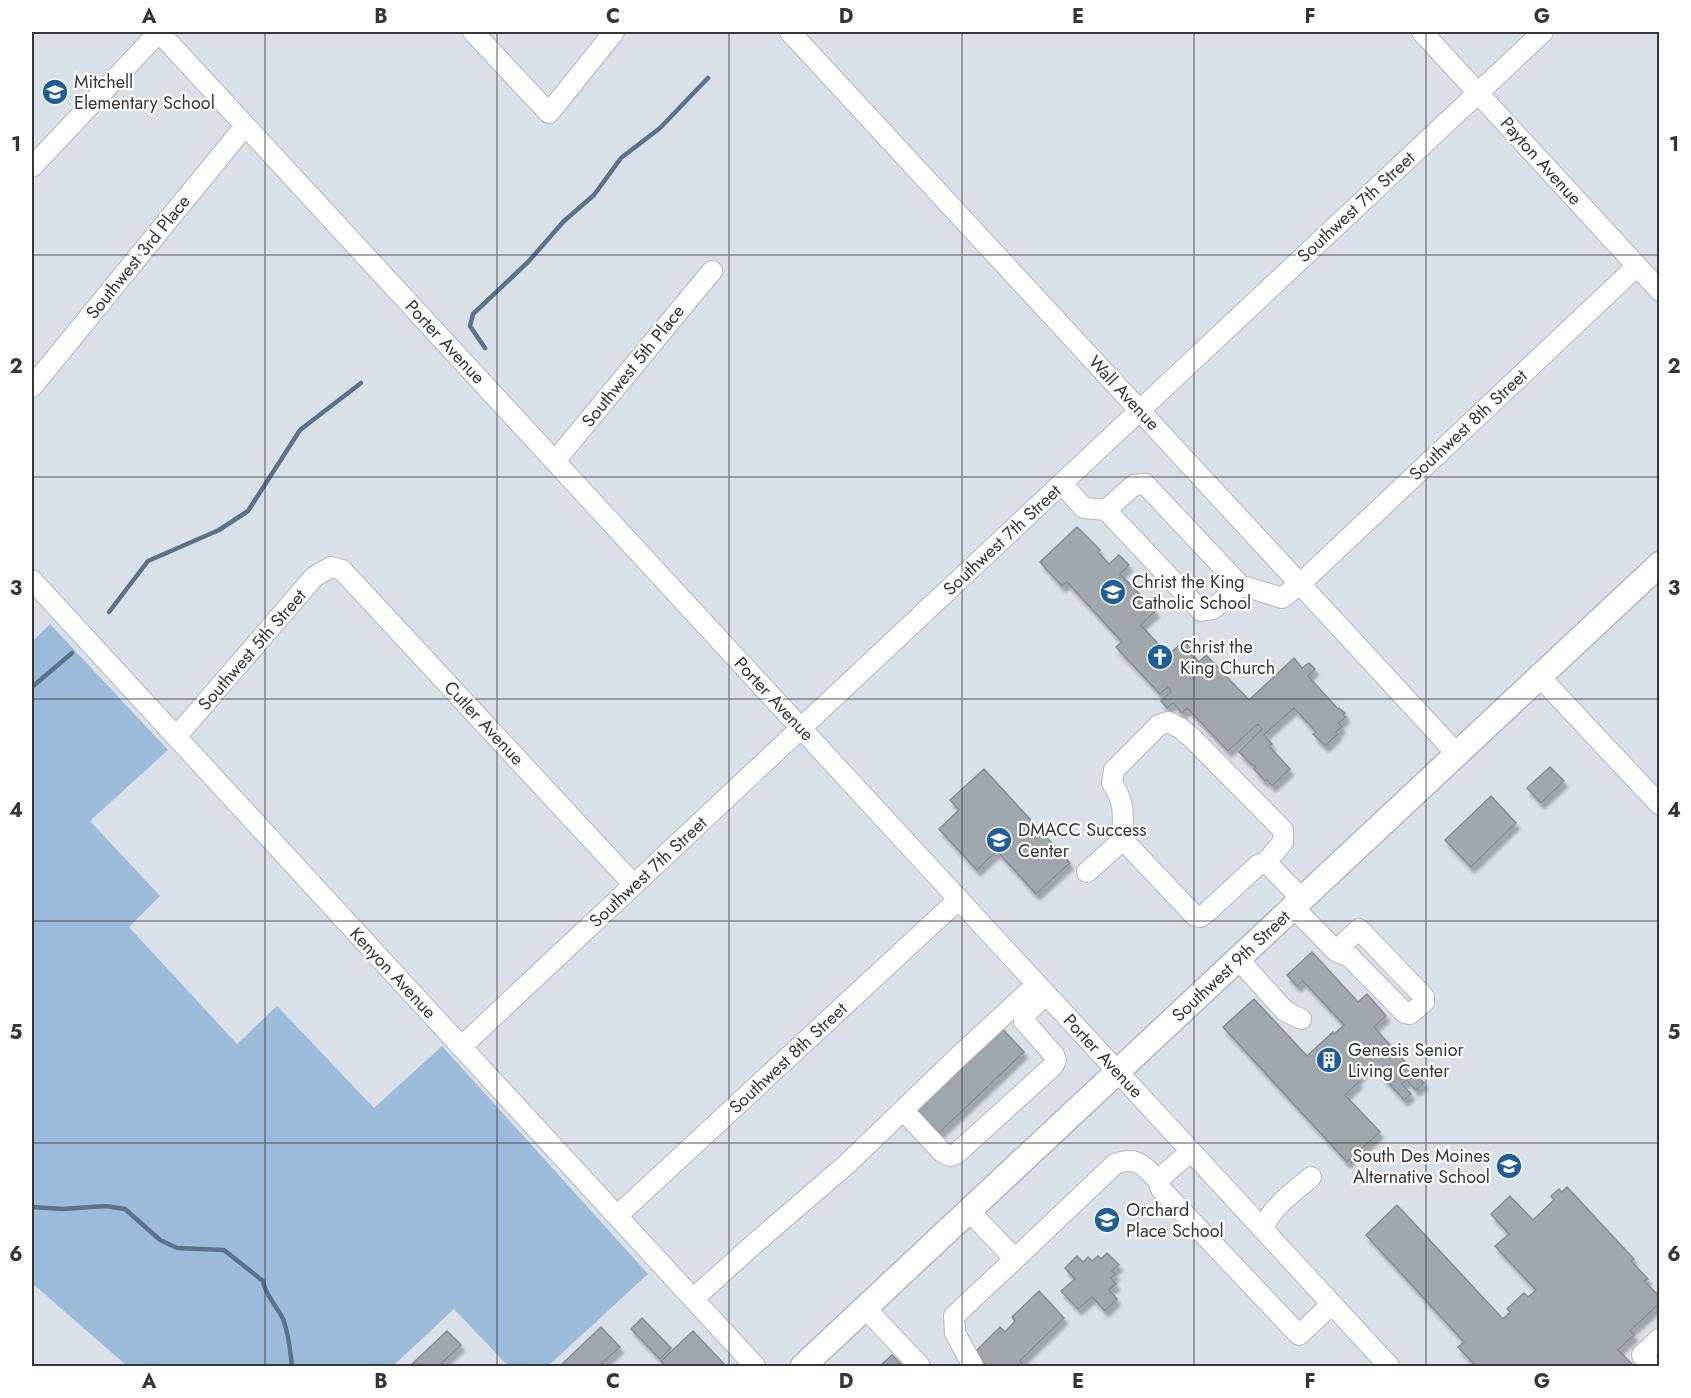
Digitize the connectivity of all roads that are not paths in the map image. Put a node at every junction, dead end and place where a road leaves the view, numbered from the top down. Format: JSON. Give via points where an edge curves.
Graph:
{"nodes":[{"id":1,"x":473,"y":32,"type":"edge"},
{"id":2,"x":614,"y":32,"type":"edge"},
{"id":3,"x":790,"y":32,"type":"edge"},
{"id":4,"x":1422,"y":32,"type":"edge"},
{"id":5,"x":1543,"y":32,"type":"edge"},
{"id":6,"x":166,"y":34,"type":"edge"},
{"id":7,"x":1478,"y":92,"type":"junction"},
{"id":8,"x":244,"y":126,"type":"junction"},
{"id":9,"x":32,"y":167,"type":"edge"},
{"id":10,"x":1636,"y":266,"type":"junction"},
{"id":11,"x":712,"y":271,"type":"dead end"},
{"id":12,"x":1658,"y":287,"type":"edge"},
{"id":13,"x":32,"y":387,"type":"edge"},
{"id":14,"x":1140,"y":410,"type":"junction"},
{"id":15,"x":555,"y":461,"type":"junction"},
{"id":16,"x":1062,"y":484,"type":"junction"},
{"id":17,"x":1106,"y":510,"type":"junction"},
{"id":18,"x":1659,"y":564,"type":"edge"},
{"id":19,"x":331,"y":567,"type":"joint"},
{"id":20,"x":32,"y":580,"type":"edge"},
{"id":21,"x":1300,"y":584,"type":"junction"},
{"id":22,"x":1240,"y":585,"type":"junction"},
{"id":23,"x":1540,"y":677,"type":"junction"},
{"id":24,"x":801,"y":728,"type":"junction"},
{"id":25,"x":176,"y":737,"type":"junction"},
{"id":26,"x":1457,"y":754,"type":"junction"},
{"id":27,"x":1659,"y":805,"type":"edge"},
{"id":28,"x":1122,"y":842,"type":"junction"},
{"id":29,"x":1266,"y":862,"type":"junction"},
{"id":30,"x":1087,"y":872,"type":"dead end"},
{"id":31,"x":634,"y":885,"type":"junction"},
{"id":32,"x":959,"y":899,"type":"junction"},
{"id":33,"x":1298,"y":903,"type":"junction"},
{"id":34,"x":1336,"y":951,"type":"junction"},
{"id":35,"x":1238,"y":959,"type":"junction"},
{"id":36,"x":1041,"y":989,"type":"junction"},
{"id":37,"x":1301,"y":1019,"type":"dead end"},
{"id":38,"x":461,"y":1047,"type":"junction"},
{"id":39,"x":1118,"y":1072,"type":"junction"},
{"id":40,"x":903,"y":1110,"type":"junction"},
{"id":41,"x":1191,"y":1151,"type":"junction"},
{"id":42,"x":1311,"y":1177,"type":"dead end"},
{"id":43,"x":1158,"y":1180,"type":"junction"},
{"id":44,"x":969,"y":1211,"type":"junction"},
{"id":45,"x":617,"y":1216,"type":"junction"},
{"id":46,"x":1263,"y":1230,"type":"junction"},
{"id":47,"x":1015,"y":1259,"type":"junction"},
{"id":48,"x":693,"y":1299,"type":"junction"},
{"id":49,"x":1332,"y":1304,"type":"junction"},
{"id":50,"x":865,"y":1308,"type":"junction"},
{"id":51,"x":1659,"y":1338,"type":"edge"},
{"id":52,"x":755,"y":1366,"type":"edge"},
{"id":53,"x":803,"y":1366,"type":"edge"},
{"id":54,"x":920,"y":1366,"type":"edge"},
{"id":55,"x":973,"y":1366,"type":"edge"},
{"id":56,"x":1389,"y":1366,"type":"edge"},
{"id":57,"x":1652,"y":1366,"type":"edge"}],
"edges":[{"from":1,"to":2,"type":"street","via":[[549,113]]},
{"from":3,"to":14,"type":"street","name":"Wall Avenue"},
{"from":4,"to":7,"type":"street","name":"Payton Avenue"},
{"from":5,"to":7,"type":"street","name":"Southwest 7th Street"},
{"from":6,"to":8,"type":"street","name":"Porter Avenue"},
{"from":6,"to":9,"type":"street"},
{"from":7,"to":10,"type":"street","name":"Payton Avenue"},
{"from":7,"to":14,"type":"street","name":"Southwest 7th Street"},
{"from":8,"to":13,"type":"street","name":"Southwest 3rd Place"},
{"from":8,"to":15,"type":"street","name":"Porter Avenue"},
{"from":10,"to":12,"type":"street","name":"Payton Avenue"},
{"from":10,"to":21,"type":"street","name":"Southwest 8th Street"},
{"from":11,"to":15,"type":"street","name":"Southwest 5th Place"},
{"from":14,"to":16,"type":"street","name":"Southwest 7th Street"},
{"from":14,"to":21,"type":"street","name":"Wall Avenue"},
{"from":15,"to":24,"type":"street","name":"Porter Avenue"},
{"from":16,"to":17,"type":"street","via":[[1084,508]]},
{"from":16,"to":24,"type":"street","name":"Southwest 7th Street"},
{"from":17,"to":22,"type":"street","via":[[1201,611],[1213,609]]},
{"from":17,"to":22,"type":"street","via":[[1134,485],[1145,484]]},
{"from":18,"to":23,"type":"main road","name":"Southwest 9th Street"},
{"from":19,"to":25,"type":"street","name":"Southwest 5th Street","via":[[314,577]]},
{"from":19,"to":31,"type":"street","name":"Cutler Avenue","via":[[348,575]]},
{"from":20,"to":25,"type":"street","name":"Kenyon Avenue"},
{"from":21,"to":22,"type":"street","name":"Southwest 8th Street","via":[[1282,598]]},
{"from":21,"to":26,"type":"street","name":"Wall Avenue"},
{"from":23,"to":26,"type":"main road","name":"Southwest 9th Street"},
{"from":23,"to":27,"type":"street"},
{"from":24,"to":31,"type":"street","name":"Southwest 7th Street"},
{"from":24,"to":32,"type":"street","name":"Porter Avenue"},
{"from":25,"to":38,"type":"street","name":"Kenyon Avenue"},
{"from":26,"to":33,"type":"main road","name":"Southwest 9th Street"},
{"from":28,"to":29,"type":"street","via":[[1200,917]]},
{"from":28,"to":29,"type":"street","via":[[1123,808],[1112,783],[1114,770],[1159,725],[1167,722],[1192,738],[1283,830],[1283,842]]},
{"from":28,"to":30,"type":"street"},
{"from":29,"to":33,"type":"street"},
{"from":31,"to":38,"type":"street","name":"Southwest 7th Street"},
{"from":32,"to":36,"type":"street","name":"Porter Avenue"},
{"from":32,"to":45,"type":"street","name":"Southwest 8th Street"},
{"from":33,"to":34,"type":"street"},
{"from":33,"to":35,"type":"main road","name":"Southwest 9th Street"},
{"from":34,"to":34,"type":"street","via":[[1350,957],[1405,1013],[1410,1014],[1424,1002],[1424,997],[1359,929]]},
{"from":35,"to":37,"type":"street","via":[[1285,1011]]},
{"from":35,"to":39,"type":"main road","name":"Southwest 9th Street"},
{"from":36,"to":39,"type":"street","name":"Porter Avenue"},
{"from":36,"to":40,"type":"street"},
{"from":36,"to":40,"type":"street","via":[[1024,1021],[1054,1055],[1053,1066],[956,1154],[942,1152]]},
{"from":38,"to":45,"type":"street","name":"Kenyon Avenue"},
{"from":39,"to":41,"type":"street","name":"Porter Avenue"},
{"from":39,"to":44,"type":"main road","name":"Southwest 9th Street"},
{"from":40,"to":48,"type":"street","via":[[848,1164]]},
{"from":41,"to":43,"type":"street"},
{"from":41,"to":46,"type":"street","name":"Porter Avenue"},
{"from":42,"to":46,"type":"street","via":[[1277,1206]]},
{"from":43,"to":47,"type":"street","via":[[1134,1161],[1114,1164]]},
{"from":43,"to":49,"type":"street","via":[[1161,1190],[1299,1335]]},
{"from":44,"to":47,"type":"street"},
{"from":44,"to":50,"type":"main road","name":"Southwest 9th Street"},
{"from":45,"to":48,"type":"street","name":"Kenyon Avenue"},
{"from":46,"to":49,"type":"street","name":"Porter Avenue"},
{"from":47,"to":55,"type":"street","via":[[954,1316],[955,1333]]},
{"from":48,"to":52,"type":"street","name":"Kenyon Avenue"},
{"from":49,"to":56,"type":"street","name":"Porter Avenue"},
{"from":50,"to":53,"type":"main road","name":"Southwest 9th Street"},
{"from":50,"to":54,"type":"street"},
{"from":51,"to":57,"type":"street","via":[[1642,1355]]}]}
